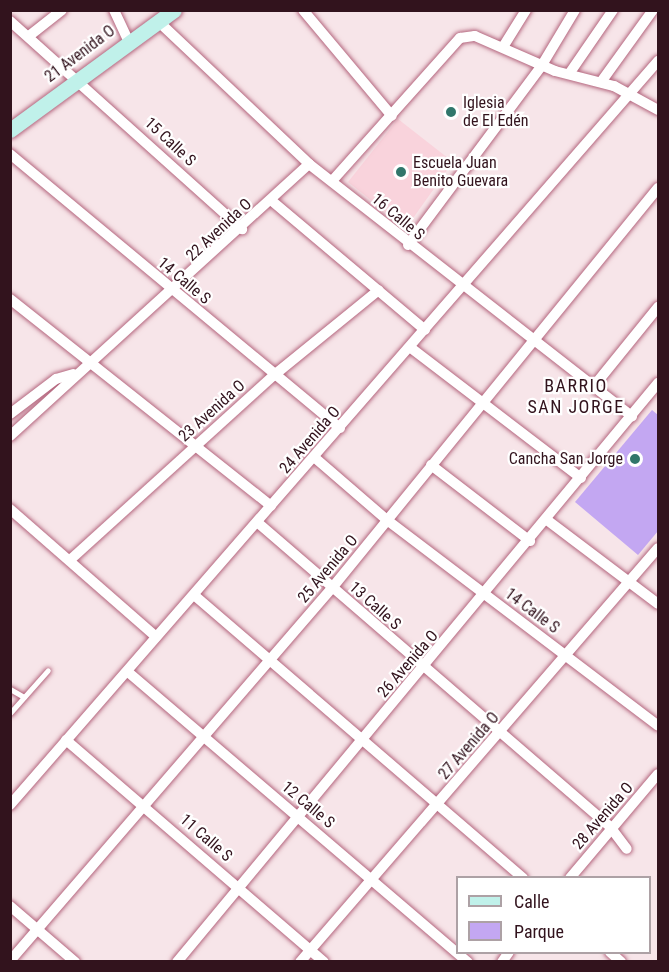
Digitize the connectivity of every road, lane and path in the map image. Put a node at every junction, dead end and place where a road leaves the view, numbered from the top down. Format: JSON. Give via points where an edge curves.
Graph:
{"nodes":[{"id":1,"x":62,"y":10,"type":"edge"},
{"id":2,"x":114,"y":10,"type":"edge"},
{"id":3,"x":174,"y":10,"type":"edge"},
{"id":4,"x":303,"y":10,"type":"edge"},
{"id":5,"x":526,"y":10,"type":"edge"},
{"id":6,"x":575,"y":10,"type":"edge"},
{"id":7,"x":613,"y":10,"type":"edge"},
{"id":8,"x":653,"y":10,"type":"edge"},
{"id":9,"x":10,"y":21,"type":"edge"},
{"id":10,"x":159,"y":22,"type":"junction"},
{"id":11,"x":29,"y":36,"type":"junction"},
{"id":12,"x":128,"y":40,"type":"junction"},
{"id":13,"x":503,"y":47,"type":"junction"},
{"id":14,"x":658,"y":61,"type":"edge"},
{"id":15,"x":542,"y":65,"type":"junction"},
{"id":16,"x":569,"y":74,"type":"junction"},
{"id":17,"x":78,"y":77,"type":"junction"},
{"id":18,"x":601,"y":82,"type":"junction"},
{"id":19,"x":632,"y":94,"type":"junction"},
{"id":20,"x":658,"y":110,"type":"edge"},
{"id":21,"x":392,"y":116,"type":"junction"},
{"id":22,"x":10,"y":130,"type":"edge"},
{"id":23,"x":10,"y":154,"type":"edge"},
{"id":24,"x":309,"y":164,"type":"junction"},
{"id":25,"x":332,"y":181,"type":"junction"},
{"id":26,"x":658,"y":188,"type":"edge"},
{"id":27,"x":272,"y":201,"type":"junction"},
{"id":28,"x":242,"y":229,"type":"junction"},
{"id":29,"x":408,"y":245,"type":"junction"},
{"id":30,"x":460,"y":286,"type":"junction"},
{"id":31,"x":379,"y":290,"type":"junction"},
{"id":32,"x":175,"y":292,"type":"junction"},
{"id":33,"x":10,"y":298,"type":"edge"},
{"id":34,"x":658,"y":307,"type":"edge"},
{"id":35,"x":425,"y":330,"type":"junction"},
{"id":36,"x":534,"y":340,"type":"junction"},
{"id":37,"x":411,"y":348,"type":"junction"},
{"id":38,"x":91,"y":361,"type":"junction"},
{"id":39,"x":73,"y":374,"type":"junction"},
{"id":40,"x":273,"y":376,"type":"junction"},
{"id":41,"x":658,"y":383,"type":"edge"},
{"id":42,"x":594,"y":386,"type":"junction"},
{"id":43,"x":482,"y":405,"type":"junction"},
{"id":44,"x":10,"y":414,"type":"edge"},
{"id":45,"x":632,"y":416,"type":"junction"},
{"id":46,"x":340,"y":428,"type":"junction"},
{"id":47,"x":10,"y":436,"type":"edge"},
{"id":48,"x":196,"y":446,"type":"junction"},
{"id":49,"x":314,"y":457,"type":"junction"},
{"id":50,"x":431,"y":465,"type":"junction"},
{"id":51,"x":581,"y":478,"type":"junction"},
{"id":52,"x":271,"y":506,"type":"junction"},
{"id":53,"x":10,"y":509,"type":"edge"},
{"id":54,"x":387,"y":520,"type":"junction"},
{"id":55,"x":548,"y":520,"type":"junction"},
{"id":56,"x":257,"y":522,"type":"junction"},
{"id":57,"x":530,"y":542,"type":"junction"},
{"id":58,"x":658,"y":548,"type":"edge"},
{"id":59,"x":70,"y":560,"type":"junction"},
{"id":60,"x":629,"y":582,"type":"junction"},
{"id":61,"x":332,"y":588,"type":"junction"},
{"id":62,"x":194,"y":594,"type":"junction"},
{"id":63,"x":486,"y":594,"type":"junction"},
{"id":64,"x":658,"y":604,"type":"edge"},
{"id":65,"x":156,"y":637,"type":"junction"},
{"id":66,"x":567,"y":656,"type":"junction"},
{"id":67,"x":270,"y":660,"type":"junction"},
{"id":68,"x":48,"y":670,"type":"dead end"},
{"id":69,"x":424,"y":670,"type":"junction"},
{"id":70,"x":128,"y":672,"type":"junction"},
{"id":71,"x":10,"y":689,"type":"edge"},
{"id":72,"x":24,"y":697,"type":"junction"},
{"id":73,"x":10,"y":713,"type":"edge"},
{"id":74,"x":658,"y":726,"type":"edge"},
{"id":75,"x":499,"y":733,"type":"junction"},
{"id":76,"x":205,"y":738,"type":"junction"},
{"id":77,"x":361,"y":738,"type":"junction"},
{"id":78,"x":66,"y":740,"type":"junction"},
{"id":79,"x":658,"y":774,"type":"edge"},
{"id":80,"x":10,"y":805,"type":"edge"},
{"id":81,"x":145,"y":805,"type":"junction"},
{"id":82,"x":438,"y":805,"type":"junction"},
{"id":83,"x":297,"y":815,"type":"junction"},
{"id":84,"x":611,"y":828,"type":"junction"},
{"id":85,"x":627,"y":849,"type":"dead end"},
{"id":86,"x":521,"y":876,"type":"edge"},
{"id":87,"x":572,"y":876,"type":"edge"},
{"id":88,"x":374,"y":881,"type":"junction"},
{"id":89,"x":239,"y":887,"type":"junction"},
{"id":90,"x":10,"y":906,"type":"edge"},
{"id":91,"x":38,"y":930,"type":"junction"},
{"id":92,"x":311,"y":950,"type":"junction"},
{"id":93,"x":456,"y":952,"type":"edge"},
{"id":94,"x":10,"y":961,"type":"edge"},
{"id":95,"x":75,"y":962,"type":"edge"},
{"id":96,"x":177,"y":962,"type":"edge"},
{"id":97,"x":300,"y":962,"type":"edge"},
{"id":98,"x":324,"y":962,"type":"edge"}],
"edges":[{"from":1,"to":11,"type":"street"},
{"from":2,"to":12,"type":"street"},
{"from":3,"to":10,"type":"street","name":"21 Avenida O"},
{"from":4,"to":21,"type":"street"},
{"from":5,"to":13,"type":"street"},
{"from":6,"to":15,"type":"street"},
{"from":7,"to":16,"type":"street"},
{"from":8,"to":18,"type":"street"},
{"from":9,"to":11,"type":"street","name":"15 Calle S"},
{"from":10,"to":12,"type":"street","name":"21 Avenida O"},
{"from":10,"to":24,"type":"street","name":"16 Calle S"},
{"from":11,"to":17,"type":"street","name":"15 Calle S"},
{"from":12,"to":17,"type":"street","name":"21 Avenida O"},
{"from":13,"to":15,"type":"street"},
{"from":13,"to":21,"type":"street","via":[[475,36],[460,38]]},
{"from":14,"to":19,"type":"street","name":"24 Avenida O"},
{"from":15,"to":16,"type":"street"},
{"from":15,"to":29,"type":"street"},
{"from":16,"to":18,"type":"street"},
{"from":17,"to":22,"type":"street","name":"21 Avenida O"},
{"from":17,"to":28,"type":"street","name":"15 Calle S"},
{"from":18,"to":19,"type":"street"},
{"from":19,"to":20,"type":"street"},
{"from":19,"to":30,"type":"street","name":"24 Avenida O"},
{"from":21,"to":25,"type":"street"},
{"from":23,"to":32,"type":"street","name":"14 Calle S"},
{"from":24,"to":25,"type":"street","name":"16 Calle S"},
{"from":24,"to":27,"type":"street","name":"22 Avenida O"},
{"from":25,"to":29,"type":"street","name":"16 Calle S"},
{"from":26,"to":36,"type":"street","name":"25 Avenida O"},
{"from":27,"to":28,"type":"street","name":"22 Avenida O"},
{"from":27,"to":31,"type":"street"},
{"from":28,"to":32,"type":"street","name":"22 Avenida O"},
{"from":29,"to":30,"type":"street","name":"16 Calle S"},
{"from":30,"to":35,"type":"street","name":"24 Avenida O"},
{"from":30,"to":36,"type":"street","name":"16 Calle S"},
{"from":31,"to":35,"type":"street"},
{"from":31,"to":40,"type":"street","name":"23 Avenida O"},
{"from":32,"to":38,"type":"street","name":"22 Avenida O"},
{"from":32,"to":40,"type":"street","name":"14 Calle S"},
{"from":33,"to":38,"type":"street"},
{"from":34,"to":42,"type":"street"},
{"from":35,"to":37,"type":"street","name":"24 Avenida O"},
{"from":36,"to":42,"type":"street","name":"16 Calle S"},
{"from":36,"to":43,"type":"street","name":"25 Avenida O"},
{"from":37,"to":43,"type":"street"},
{"from":37,"to":46,"type":"street","name":"24 Avenida O"},
{"from":38,"to":39,"type":"street","name":"22 Avenida O"},
{"from":38,"to":48,"type":"street"},
{"from":39,"to":44,"type":"street","via":[[56,379]]},
{"from":39,"to":47,"type":"street","via":[[65,388]]},
{"from":40,"to":46,"type":"street","name":"14 Calle S"},
{"from":40,"to":48,"type":"street","name":"23 Avenida O"},
{"from":41,"to":45,"type":"street","name":"26 Avenida O"},
{"from":42,"to":45,"type":"street","name":"16 Calle S"},
{"from":43,"to":50,"type":"street","name":"25 Avenida O"},
{"from":43,"to":51,"type":"street"},
{"from":45,"to":51,"type":"street","name":"26 Avenida O"},
{"from":46,"to":49,"type":"street","name":"24 Avenida O"},
{"from":48,"to":52,"type":"street"},
{"from":48,"to":59,"type":"street","name":"23 Avenida O"},
{"from":49,"to":52,"type":"street","name":"24 Avenida O"},
{"from":49,"to":54,"type":"street","name":"14 Calle S"},
{"from":50,"to":54,"type":"street","name":"25 Avenida O"},
{"from":50,"to":57,"type":"street"},
{"from":51,"to":55,"type":"street","name":"26 Avenida O"},
{"from":52,"to":56,"type":"street","name":"24 Avenida O"},
{"from":53,"to":59,"type":"street"},
{"from":54,"to":61,"type":"street","name":"25 Avenida O"},
{"from":54,"to":63,"type":"street","name":"14 Calle S"},
{"from":55,"to":57,"type":"street","name":"26 Avenida O"},
{"from":55,"to":60,"type":"street"},
{"from":56,"to":61,"type":"street","name":"13 Calle S"},
{"from":56,"to":62,"type":"street","name":"24 Avenida O"},
{"from":57,"to":63,"type":"street","name":"26 Avenida O"},
{"from":58,"to":60,"type":"street","name":"27 Avenida O"},
{"from":59,"to":65,"type":"street"},
{"from":60,"to":64,"type":"street"},
{"from":60,"to":66,"type":"street","name":"27 Avenida O"},
{"from":61,"to":67,"type":"street","name":"25 Avenida O"},
{"from":61,"to":69,"type":"street","name":"13 Calle S"},
{"from":62,"to":65,"type":"street","name":"24 Avenida O"},
{"from":62,"to":67,"type":"street"},
{"from":63,"to":66,"type":"street","name":"14 Calle S"},
{"from":63,"to":69,"type":"street","name":"26 Avenida O"},
{"from":65,"to":70,"type":"street","name":"24 Avenida O"},
{"from":66,"to":74,"type":"street","name":"14 Calle S"},
{"from":66,"to":75,"type":"street","name":"27 Avenida O"},
{"from":67,"to":76,"type":"street","name":"25 Avenida O"},
{"from":67,"to":77,"type":"street"},
{"from":68,"to":72,"type":"lane"},
{"from":69,"to":75,"type":"street","name":"13 Calle S"},
{"from":69,"to":77,"type":"street","name":"26 Avenida O"},
{"from":70,"to":76,"type":"street","name":"12 Calle S"},
{"from":70,"to":78,"type":"street","name":"24 Avenida O"},
{"from":71,"to":72,"type":"lane"},
{"from":72,"to":73,"type":"lane"},
{"from":75,"to":82,"type":"street","name":"27 Avenida O"},
{"from":75,"to":84,"type":"street","name":"13 Calle S"},
{"from":76,"to":81,"type":"street","name":"25 Avenida O"},
{"from":76,"to":83,"type":"street","name":"12 Calle S"},
{"from":77,"to":82,"type":"street"},
{"from":77,"to":83,"type":"street","name":"26 Avenida O"},
{"from":78,"to":80,"type":"street","name":"24 Avenida O"},
{"from":78,"to":81,"type":"street","name":"11 Calle S"},
{"from":79,"to":84,"type":"street","name":"28 Avenida O"},
{"from":81,"to":89,"type":"street","name":"11 Calle S"},
{"from":81,"to":91,"type":"street","name":"25 Avenida O"},
{"from":82,"to":86,"type":"street"},
{"from":82,"to":88,"type":"street","name":"27 Avenida O"},
{"from":83,"to":88,"type":"street","name":"12 Calle S"},
{"from":83,"to":89,"type":"street","name":"26 Avenida O"},
{"from":84,"to":85,"type":"street","name":"13 Calle S"},
{"from":84,"to":87,"type":"street","name":"28 Avenida O"},
{"from":88,"to":92,"type":"street","name":"27 Avenida O"},
{"from":88,"to":93,"type":"street","name":"12 Calle S"},
{"from":89,"to":92,"type":"street","name":"11 Calle S"},
{"from":89,"to":96,"type":"street","name":"26 Avenida O"},
{"from":90,"to":91,"type":"street"},
{"from":91,"to":94,"type":"street","name":"25 Avenida O"},
{"from":91,"to":95,"type":"street"},
{"from":92,"to":97,"type":"street","name":"27 Avenida O"},
{"from":92,"to":98,"type":"street","name":"11 Calle S"}]}
